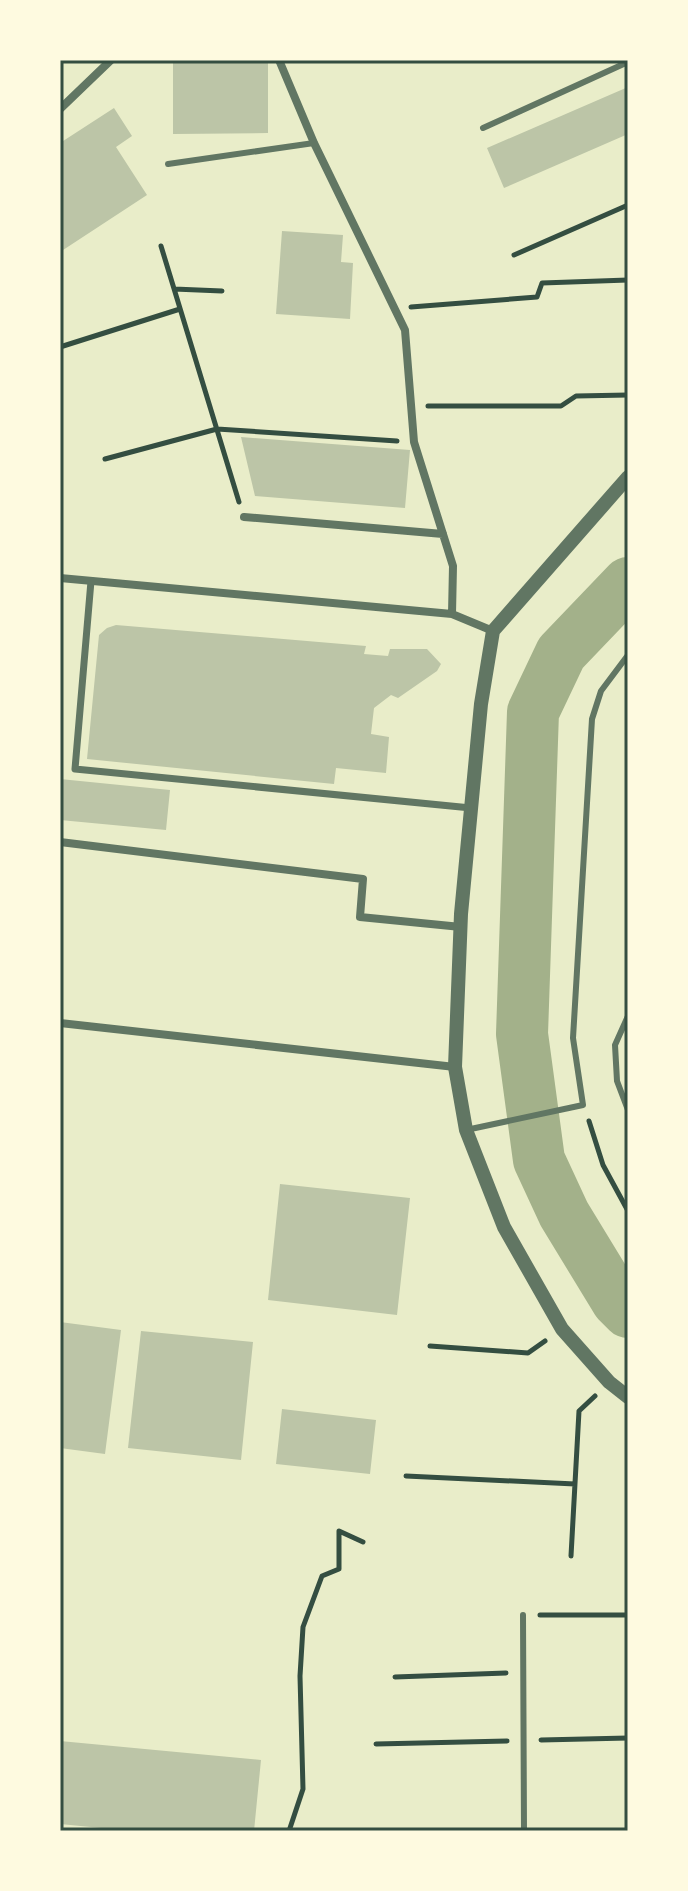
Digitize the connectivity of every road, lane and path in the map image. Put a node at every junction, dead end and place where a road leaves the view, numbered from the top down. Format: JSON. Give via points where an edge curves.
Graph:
{"nodes":[{"id":1,"x":111,"y":60,"type":"edge"},
{"id":2,"x":279,"y":60,"type":"edge"},
{"id":3,"x":628,"y":62,"type":"edge"},
{"id":4,"x":60,"y":109,"type":"edge"},
{"id":5,"x":483,"y":128,"type":"dead end"},
{"id":6,"x":314,"y":143,"type":"junction"},
{"id":7,"x":168,"y":164,"type":"dead end"},
{"id":8,"x":628,"y":205,"type":"edge"},
{"id":9,"x":161,"y":246,"type":"dead end"},
{"id":10,"x":514,"y":255,"type":"dead end"},
{"id":11,"x":628,"y":280,"type":"edge"},
{"id":12,"x":174,"y":289,"type":"junction"},
{"id":13,"x":222,"y":291,"type":"dead end"},
{"id":14,"x":395,"y":308,"type":"junction"},
{"id":15,"x":180,"y":309,"type":"junction"},
{"id":16,"x":60,"y":347,"type":"edge"},
{"id":17,"x":628,"y":395,"type":"edge"},
{"id":18,"x":411,"y":406,"type":"junction"},
{"id":19,"x":217,"y":429,"type":"junction"},
{"id":20,"x":414,"y":442,"type":"junction"},
{"id":21,"x":105,"y":459,"type":"dead end"},
{"id":22,"x":628,"y":477,"type":"edge"},
{"id":23,"x":244,"y":517,"type":"joint"},
{"id":24,"x":443,"y":534,"type":"junction"},
{"id":25,"x":60,"y":578,"type":"edge"},
{"id":26,"x":91,"y":581,"type":"junction"},
{"id":27,"x":452,"y":614,"type":"junction"},
{"id":28,"x":493,"y":631,"type":"junction"},
{"id":29,"x":628,"y":655,"type":"edge"},
{"id":30,"x":471,"y":808,"type":"junction"},
{"id":31,"x":60,"y":842,"type":"edge"},
{"id":32,"x":461,"y":927,"type":"junction"},
{"id":33,"x":628,"y":1016,"type":"edge"},
{"id":34,"x":60,"y":1023,"type":"edge"},
{"id":35,"x":455,"y":1067,"type":"junction"},
{"id":36,"x":583,"y":1105,"type":"junction"},
{"id":37,"x":628,"y":1110,"type":"edge"},
{"id":38,"x":466,"y":1130,"type":"junction"},
{"id":39,"x":628,"y":1211,"type":"edge"},
{"id":40,"x":562,"y":1329,"type":"junction"},
{"id":41,"x":430,"y":1346,"type":"dead end"},
{"id":42,"x":609,"y":1382,"type":"junction"},
{"id":43,"x":628,"y":1397,"type":"edge"},
{"id":44,"x":406,"y":1476,"type":"dead end"},
{"id":45,"x":575,"y":1484,"type":"junction"},
{"id":46,"x":363,"y":1542,"type":"dead end"},
{"id":47,"x":571,"y":1556,"type":"dead end"},
{"id":48,"x":523,"y":1615,"type":"joint"},
{"id":49,"x":628,"y":1615,"type":"edge"},
{"id":50,"x":524,"y":1672,"type":"junction"},
{"id":51,"x":395,"y":1677,"type":"dead end"},
{"id":52,"x":628,"y":1738,"type":"edge"},
{"id":53,"x":525,"y":1741,"type":"junction"},
{"id":54,"x":376,"y":1744,"type":"dead end"},
{"id":55,"x":289,"y":1831,"type":"edge"},
{"id":56,"x":524,"y":1831,"type":"edge"}],
"edges":[{"from":1,"to":4,"type":"street"},
{"from":2,"to":6,"type":"street"},
{"from":3,"to":5,"type":"lane"},
{"from":6,"to":7,"type":"lane"},
{"from":6,"to":14,"type":"street"},
{"from":8,"to":10,"type":"path"},
{"from":9,"to":12,"type":"path"},
{"from":11,"to":14,"type":"path","via":[[542,283],[537,297]]},
{"from":12,"to":13,"type":"path"},
{"from":12,"to":15,"type":"path"},
{"from":14,"to":18,"type":"street","via":[[405,330]]},
{"from":15,"to":16,"type":"path"},
{"from":15,"to":19,"type":"path"},
{"from":17,"to":18,"type":"path","via":[[576,396],[561,406]]},
{"from":18,"to":20,"type":"street"},
{"from":19,"to":20,"type":"path"},
{"from":19,"to":21,"type":"path"},
{"from":19,"to":23,"type":"path"},
{"from":20,"to":24,"type":"street"},
{"from":22,"to":28,"type":"street"},
{"from":23,"to":24,"type":"street"},
{"from":24,"to":27,"type":"street","via":[[453,566]]},
{"from":25,"to":26,"type":"street"},
{"from":26,"to":27,"type":"street"},
{"from":26,"to":30,"type":"street","via":[[75,769]]},
{"from":27,"to":28,"type":"street"},
{"from":28,"to":30,"type":"street"},
{"from":29,"to":36,"type":"lane","via":[[601,691],[592,719],[573,1038]]},
{"from":30,"to":32,"type":"street"},
{"from":31,"to":32,"type":"street","via":[[363,879],[360,917]]},
{"from":32,"to":35,"type":"street"},
{"from":33,"to":37,"type":"lane","via":[[615,1045],[617,1081]]},
{"from":34,"to":35,"type":"street"},
{"from":35,"to":38,"type":"street"},
{"from":36,"to":38,"type":"lane"},
{"from":36,"to":39,"type":"path","via":[[603,1165]]},
{"from":38,"to":40,"type":"street","via":[[504,1227]]},
{"from":40,"to":41,"type":"path","via":[[528,1353]]},
{"from":40,"to":42,"type":"street"},
{"from":42,"to":43,"type":"street"},
{"from":42,"to":45,"type":"path","via":[[579,1411]]},
{"from":44,"to":45,"type":"path"},
{"from":45,"to":47,"type":"path"},
{"from":46,"to":55,"type":"path","via":[[339,1531],[339,1569],[322,1576],[303,1627],[303,1789]]},
{"from":48,"to":49,"type":"path"},
{"from":48,"to":50,"type":"lane"},
{"from":50,"to":51,"type":"path"},
{"from":50,"to":53,"type":"lane"},
{"from":52,"to":53,"type":"path"},
{"from":53,"to":54,"type":"path"},
{"from":53,"to":56,"type":"lane"}]}
